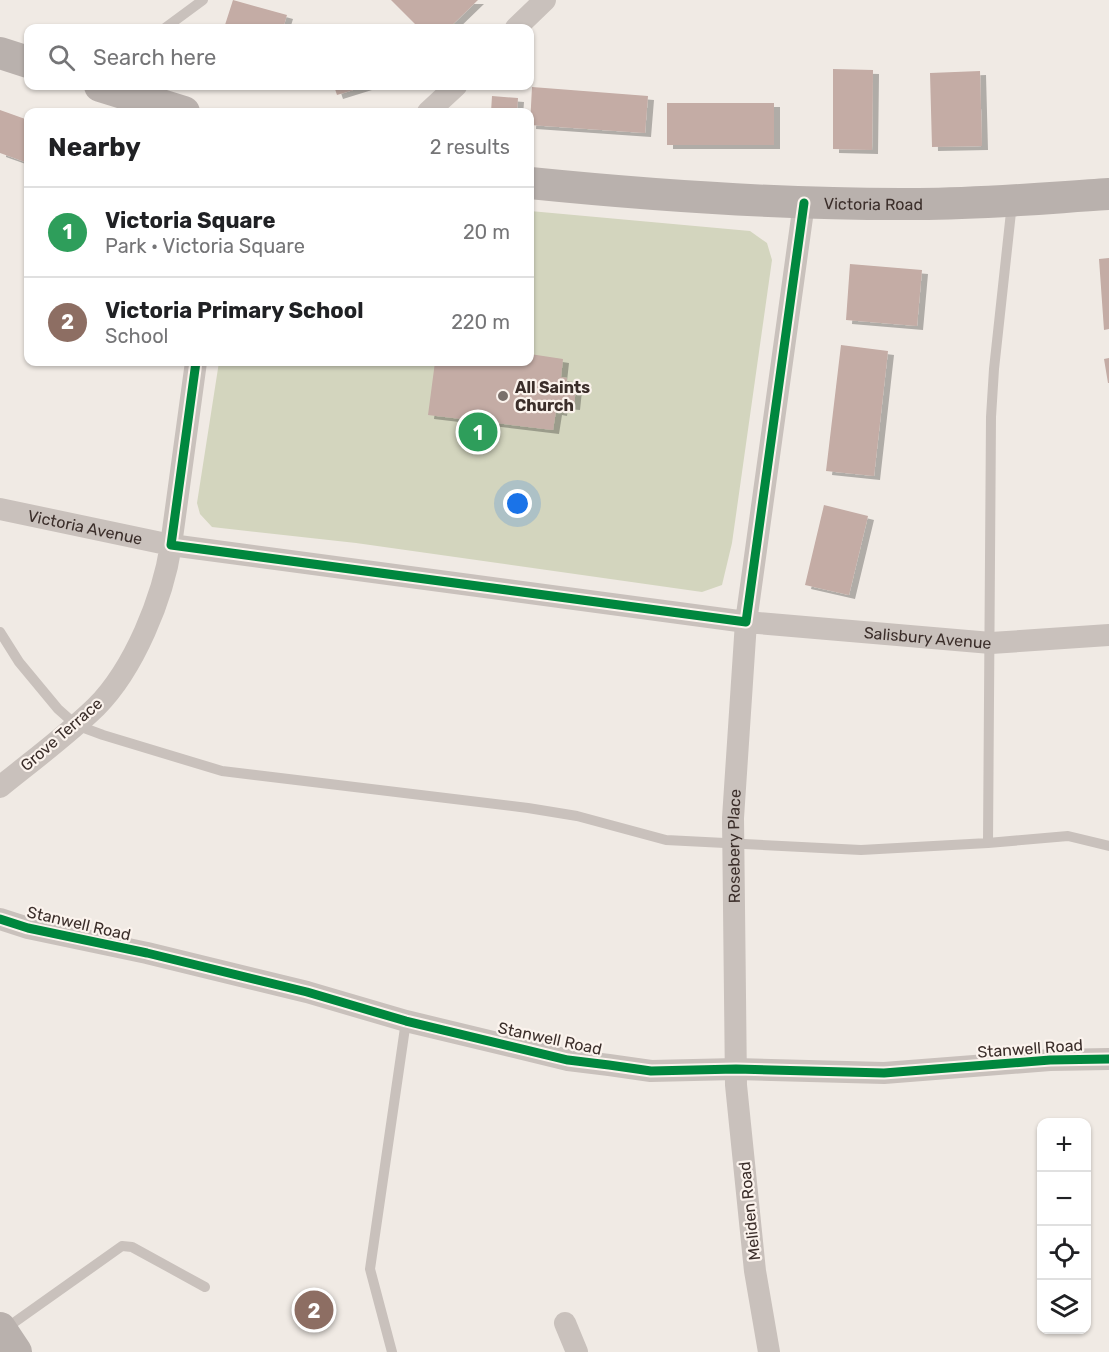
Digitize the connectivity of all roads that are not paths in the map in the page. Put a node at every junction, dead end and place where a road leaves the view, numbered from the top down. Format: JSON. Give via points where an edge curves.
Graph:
{"nodes":[{"id":1,"x":203,"y":0,"type":"edge"},
{"id":2,"x":545,"y":0,"type":"edge"},
{"id":3,"x":170,"y":24,"type":"edge"},
{"id":4,"x":520,"y":24,"type":"edge"},
{"id":5,"x":0,"y":53,"type":"edge"},
{"id":6,"x":24,"y":61,"type":"edge"},
{"id":7,"x":452,"y":90,"type":"edge"},
{"id":8,"x":137,"y":91,"type":"edge"},
{"id":9,"x":175,"y":108,"type":"edge"},
{"id":10,"x":432,"y":108,"type":"edge"},
{"id":11,"x":534,"y":183,"type":"edge"},
{"id":12,"x":1109,"y":194,"type":"edge"},
{"id":13,"x":1012,"y":200,"type":"junction"},
{"id":14,"x":804,"y":203,"type":"junction"},
{"id":15,"x":195,"y":366,"type":"edge"},
{"id":16,"x":0,"y":509,"type":"edge"},
{"id":17,"x":171,"y":545,"type":"junction"},
{"id":18,"x":746,"y":622,"type":"junction"},
{"id":19,"x":0,"y":632,"type":"edge"},
{"id":20,"x":1109,"y":635,"type":"edge"},
{"id":21,"x":991,"y":644,"type":"junction"},
{"id":22,"x":76,"y":724,"type":"junction"},
{"id":23,"x":0,"y":787,"type":"edge"},
{"id":24,"x":733,"y":842,"type":"junction"},
{"id":25,"x":988,"y":843,"type":"junction"},
{"id":26,"x":1109,"y":846,"type":"edge"},
{"id":27,"x":0,"y":919,"type":"edge"},
{"id":28,"x":406,"y":1021,"type":"junction"},
{"id":29,"x":1109,"y":1059,"type":"edge"},
{"id":30,"x":736,"y":1069,"type":"junction"},
{"id":31,"x":205,"y":1287,"type":"dead end"},
{"id":32,"x":565,"y":1323,"type":"dead end"},
{"id":33,"x":6,"y":1337,"type":"edge"},
{"id":34,"x":392,"y":1352,"type":"edge"},
{"id":35,"x":577,"y":1352,"type":"edge"},
{"id":36,"x":770,"y":1352,"type":"edge"}],
"edges":[{"from":1,"to":3,"type":"lane"},
{"from":2,"to":4,"type":"street"},
{"from":5,"to":6,"type":"street"},
{"from":7,"to":10,"type":"street"},
{"from":8,"to":9,"type":"street"},
{"from":11,"to":14,"type":"street","name":"Victoria Road"},
{"from":12,"to":13,"type":"street","name":"Victoria Road"},
{"from":13,"to":14,"type":"street","name":"Victoria Road"},
{"from":13,"to":21,"type":"lane","via":[[991,417]]},
{"from":14,"to":18,"type":"street","name":"Rosebery Place"},
{"from":15,"to":17,"type":"street","name":"Grove Terrace"},
{"from":16,"to":17,"type":"street","name":"Victoria Avenue"},
{"from":17,"to":18,"type":"street","name":"Victoria Avenue"},
{"from":17,"to":22,"type":"street","name":"Grove Terrace","via":[[159,596],[145,631],[114,685]]},
{"from":18,"to":21,"type":"street","name":"Salisbury Avenue"},
{"from":18,"to":24,"type":"street","name":"Rosebery Place"},
{"from":19,"to":22,"type":"lane","via":[[58,709]]},
{"from":20,"to":21,"type":"street","name":"Salisbury Avenue"},
{"from":21,"to":25,"type":"lane"},
{"from":22,"to":23,"type":"street","name":"Grove Terrace"},
{"from":22,"to":24,"type":"lane","via":[[222,771],[528,808],[577,816],[666,840]]},
{"from":24,"to":25,"type":"lane","via":[[861,850]]},
{"from":24,"to":30,"type":"street","name":"Rosebery Place"},
{"from":25,"to":26,"type":"lane","via":[[1068,837]]},
{"from":27,"to":28,"type":"street","name":"Stanwell Road","via":[[307,992]]},
{"from":28,"to":30,"type":"street","name":"Stanwell Road","via":[[568,1060],[651,1071]]},
{"from":28,"to":34,"type":"lane","via":[[370,1269]]},
{"from":29,"to":30,"type":"street","name":"Stanwell Road","via":[[884,1073]]},
{"from":30,"to":36,"type":"street","name":"Meliden Road","via":[[751,1236]]},
{"from":31,"to":33,"type":"lane","via":[[132,1247],[122,1246]]},
{"from":32,"to":35,"type":"street"}]}
